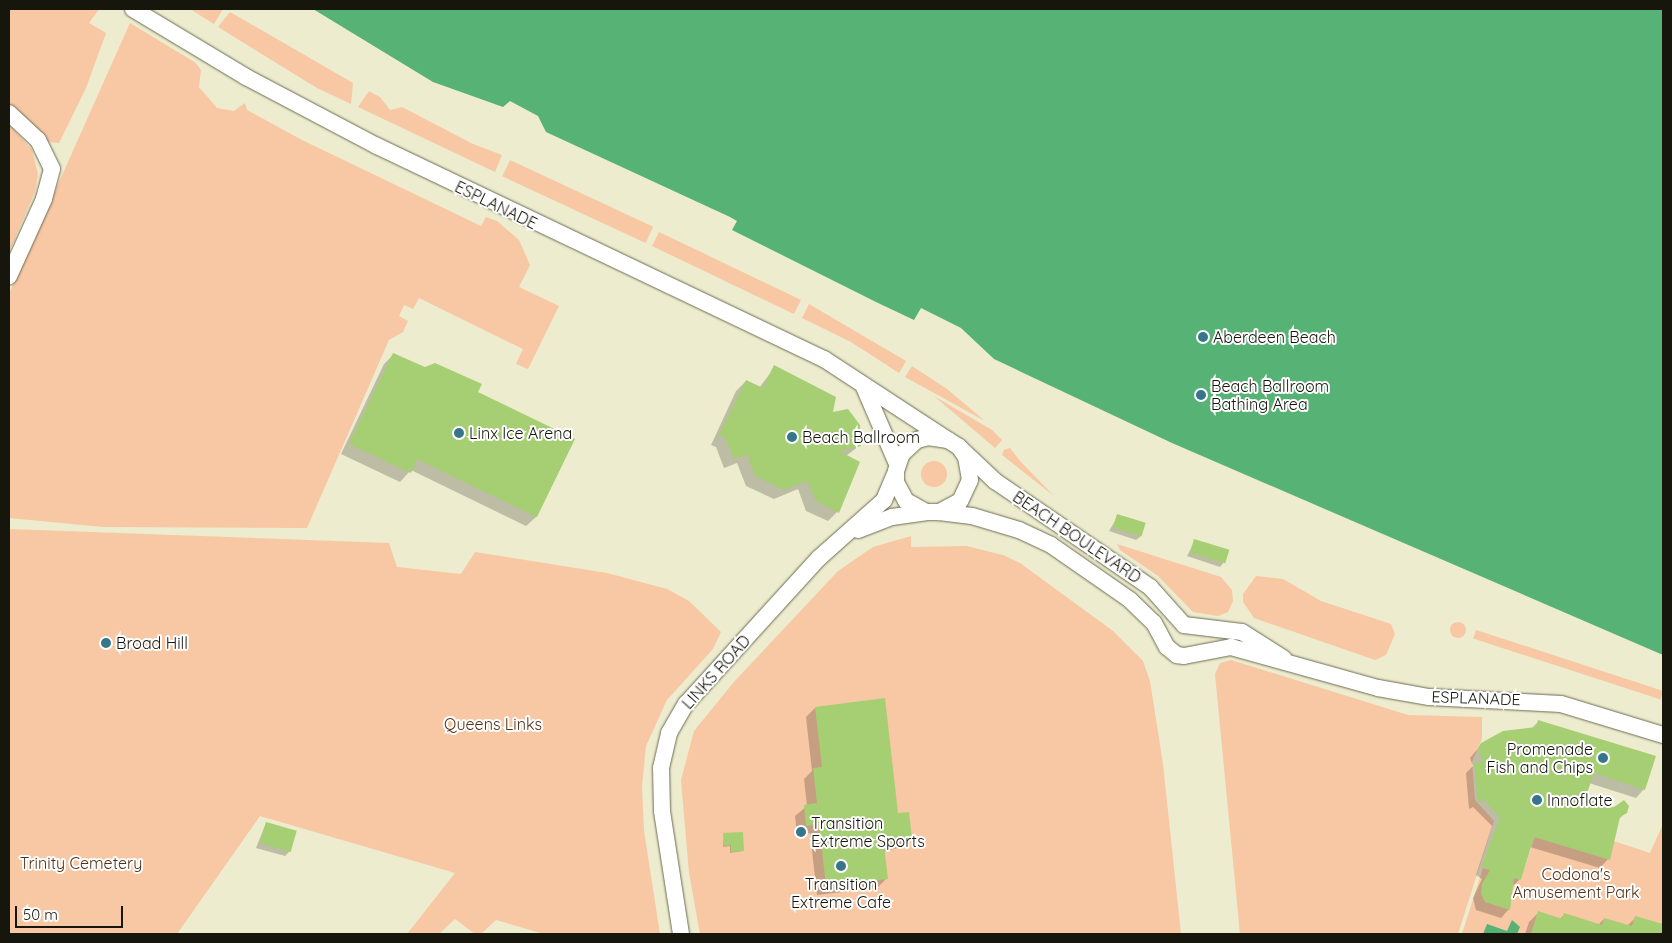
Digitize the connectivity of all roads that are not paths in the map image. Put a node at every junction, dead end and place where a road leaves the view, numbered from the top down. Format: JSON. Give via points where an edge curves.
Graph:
{"nodes":[{"id":1,"x":139,"y":12,"type":"edge"},
{"id":2,"x":9,"y":113,"type":"edge"},
{"id":3,"x":9,"y":276,"type":"edge"},
{"id":4,"x":864,"y":387,"type":"junction"},
{"id":5,"x":954,"y":444,"type":"junction"},
{"id":6,"x":896,"y":468,"type":"junction"},
{"id":7,"x":932,"y":512,"type":"junction"},
{"id":8,"x":848,"y":534,"type":"junction"},
{"id":9,"x":1192,"y":628,"type":"joint"},
{"id":10,"x":1184,"y":656,"type":"joint"},
{"id":11,"x":1289,"y":662,"type":"junction"},
{"id":12,"x":1663,"y":735,"type":"edge"},
{"id":13,"x":681,"y":934,"type":"edge"}],
"edges":[{"from":1,"to":4,"type":"street","name":"ESPLANADE","via":[[246,77],[377,146],[502,209],[824,359]]},
{"from":2,"to":3,"type":"street","via":[[38,140],[52,169],[44,199]]},
{"from":4,"to":5,"type":"street","name":"ESPLANADE"},
{"from":4,"to":6,"type":"street"},
{"from":5,"to":6,"type":"street","via":[[928,438],[918,440],[905,450]]},
{"from":5,"to":7,"type":"street","via":[[968,462],[970,480],[960,501]]},
{"from":5,"to":9,"type":"street","name":"BEACH BOULEVARD","via":[[994,481],[1150,587],[1184,625]]},
{"from":6,"to":7,"type":"street","via":[[896,482],[906,502]]},
{"from":6,"to":8,"type":"street","name":"LINKS ROAD","via":[[884,500]]},
{"from":7,"to":8,"type":"street","name":"LINKS ROAD","via":[[892,517]]},
{"from":7,"to":10,"type":"street","name":"BEACH BOULEVARD","via":[[1019,530],[1051,545],[1130,600],[1154,623],[1172,652]]},
{"from":8,"to":13,"type":"street","name":"LINKS ROAD","via":[[820,558],[699,688],[676,717],[669,733],[661,768],[662,811]]},
{"from":9,"to":11,"type":"street","name":"ESPLANADE","via":[[1242,632]]},
{"from":10,"to":11,"type":"street","name":"ESPLANADE","via":[[1231,647]]},
{"from":11,"to":12,"type":"street","name":"ESPLANADE","via":[[1406,694],[1569,705]]}]}
